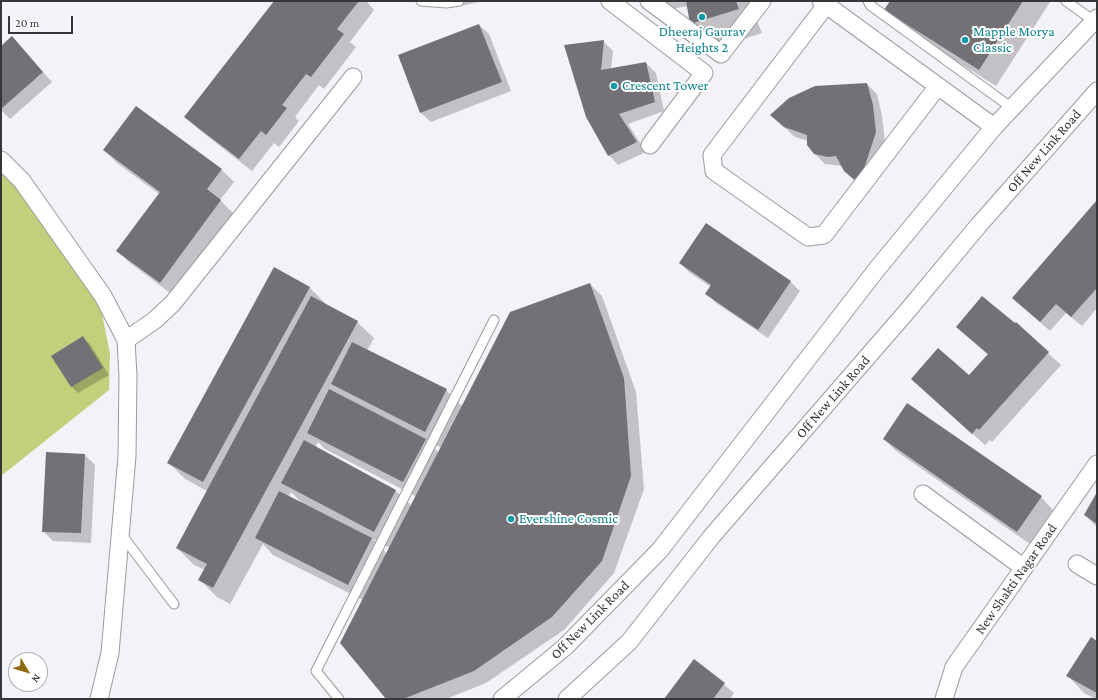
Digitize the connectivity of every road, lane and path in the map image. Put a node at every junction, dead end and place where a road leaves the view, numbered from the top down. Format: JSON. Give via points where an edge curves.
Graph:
{"nodes":[{"id":1,"x":422,"y":1,"type":"edge"},
{"id":2,"x":459,"y":1,"type":"edge"},
{"id":3,"x":610,"y":1,"type":"edge"},
{"id":4,"x":649,"y":1,"type":"edge"},
{"id":5,"x":762,"y":1,"type":"edge"},
{"id":6,"x":868,"y":1,"type":"edge"},
{"id":7,"x":1066,"y":1,"type":"edge"},
{"id":8,"x":824,"y":3,"type":"edge"},
{"id":9,"x":1096,"y":20,"type":"edge"},
{"id":10,"x":721,"y":54,"type":"junction"},
{"id":11,"x":704,"y":74,"type":"junction"},
{"id":12,"x":354,"y":77,"type":"dead end"},
{"id":13,"x":938,"y":86,"type":"junction"},
{"id":14,"x":1093,"y":101,"type":"edge"},
{"id":15,"x":1012,"y":108,"type":"junction"},
{"id":16,"x":994,"y":127,"type":"junction"},
{"id":17,"x":650,"y":145,"type":"dead end"},
{"id":18,"x":1,"y":160,"type":"edge"},
{"id":19,"x":494,"y":320,"type":"dead end"},
{"id":20,"x":126,"y":340,"type":"junction"},
{"id":21,"x":1097,"y":464,"type":"edge"},
{"id":22,"x":923,"y":494,"type":"dead end"},
{"id":23,"x":120,"y":533,"type":"junction"},
{"id":24,"x":1077,"y":564,"type":"dead end"},
{"id":25,"x":1024,"y":568,"type":"junction"},
{"id":26,"x":1097,"y":576,"type":"edge"},
{"id":27,"x":174,"y":604,"type":"dead end"},
{"id":28,"x":99,"y":699,"type":"edge"},
{"id":29,"x":339,"y":699,"type":"edge"},
{"id":30,"x":502,"y":699,"type":"edge"},
{"id":31,"x":567,"y":699,"type":"edge"},
{"id":32,"x":944,"y":699,"type":"edge"}],
"edges":[{"from":1,"to":2,"type":"lane"},
{"from":3,"to":11,"type":"street"},
{"from":4,"to":10,"type":"street"},
{"from":5,"to":10,"type":"street"},
{"from":6,"to":15,"type":"lane","via":[[870,5]]},
{"from":7,"to":9,"type":"lane"},
{"from":8,"to":13,"type":"street"},
{"from":8,"to":13,"type":"street","via":[[712,155],[714,171],[808,237],[824,235]]},
{"from":9,"to":15,"type":"street","name":"Off New Link Road"},
{"from":10,"to":11,"type":"street"},
{"from":11,"to":17,"type":"street"},
{"from":12,"to":20,"type":"street","via":[[173,303],[155,320]]},
{"from":13,"to":16,"type":"street"},
{"from":14,"to":31,"type":"street","name":"Off New Link Road","via":[[978,226],[712,536],[629,642]]},
{"from":15,"to":16,"type":"street","name":"Off New Link Road"},
{"from":16,"to":30,"type":"street","name":"Off New Link Road","via":[[877,268],[660,550],[565,647]]},
{"from":18,"to":20,"type":"street","via":[[22,181],[103,296]]},
{"from":19,"to":29,"type":"lane","via":[[316,671]]},
{"from":20,"to":23,"type":"street","via":[[127,456]]},
{"from":21,"to":25,"type":"street","name":"New Shakti Nagar Road"},
{"from":22,"to":25,"type":"street"},
{"from":23,"to":27,"type":"lane"},
{"from":23,"to":28,"type":"street","via":[[110,653]]},
{"from":24,"to":26,"type":"street"},
{"from":25,"to":32,"type":"street","name":"New Shakti Nagar Road","via":[[954,667]]}]}
